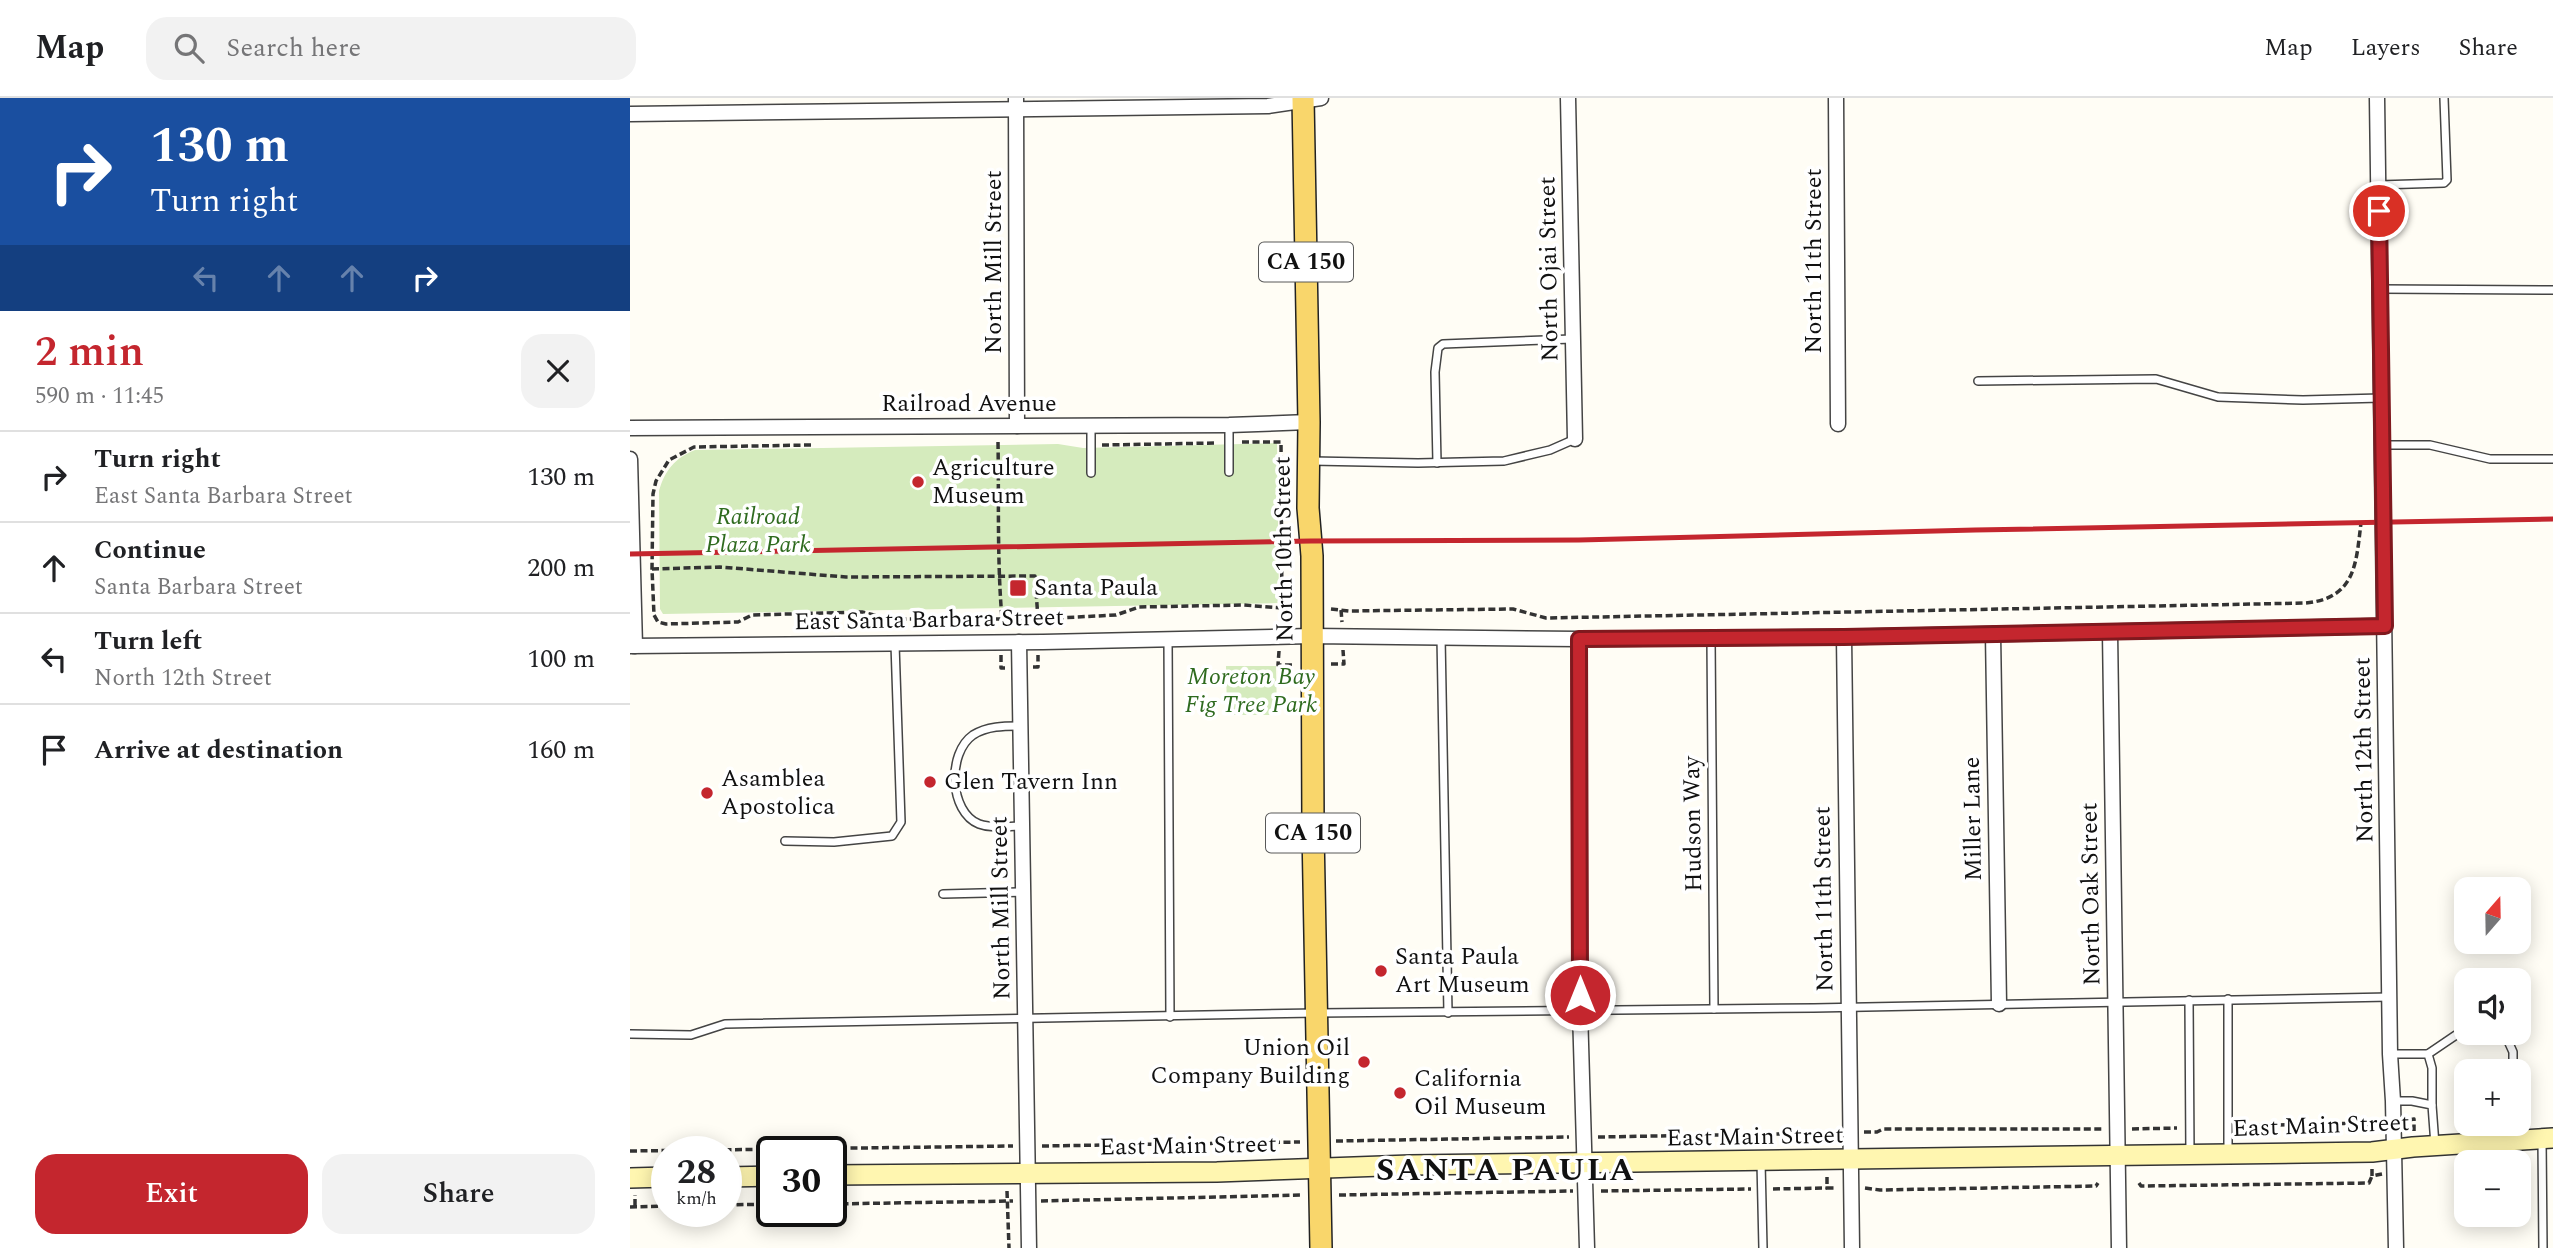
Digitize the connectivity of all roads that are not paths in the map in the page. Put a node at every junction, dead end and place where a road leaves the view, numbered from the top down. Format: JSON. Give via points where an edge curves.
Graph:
{"nodes":[{"id":1,"x":1569,"y":98,"type":"edge"},
{"id":2,"x":1836,"y":98,"type":"edge"},
{"id":3,"x":2378,"y":98,"type":"edge"},
{"id":4,"x":2444,"y":98,"type":"edge"},
{"id":5,"x":1307,"y":99,"type":"edge"},
{"id":6,"x":1016,"y":103,"type":"edge"},
{"id":7,"x":630,"y":114,"type":"edge"},
{"id":8,"x":2378,"y":185,"type":"junction"},
{"id":9,"x":2380,"y":289,"type":"junction"},
{"id":10,"x":2553,"y":290,"type":"edge"},
{"id":11,"x":1573,"y":340,"type":"junction"},
{"id":12,"x":1978,"y":381,"type":"dead end"},
{"id":13,"x":2382,"y":398,"type":"junction"},
{"id":14,"x":1309,"y":422,"type":"junction"},
{"id":15,"x":1838,"y":424,"type":"dead end"},
{"id":16,"x":1229,"y":425,"type":"junction"},
{"id":17,"x":1017,"y":426,"type":"junction"},
{"id":18,"x":1091,"y":426,"type":"junction"},
{"id":19,"x":630,"y":428,"type":"edge"},
{"id":20,"x":1575,"y":439,"type":"joint"},
{"id":21,"x":2382,"y":445,"type":"junction"},
{"id":22,"x":630,"y":459,"type":"edge"},
{"id":23,"x":2553,"y":459,"type":"edge"},
{"id":24,"x":1308,"y":461,"type":"junction"},
{"id":25,"x":1437,"y":463,"type":"junction"},
{"id":26,"x":1229,"y":472,"type":"dead end"},
{"id":27,"x":1091,"y":473,"type":"dead end"},
{"id":28,"x":2385,"y":626,"type":"junction"},
{"id":29,"x":2110,"y":632,"type":"junction"},
{"id":30,"x":1993,"y":634,"type":"junction"},
{"id":31,"x":1312,"y":636,"type":"junction"},
{"id":32,"x":1441,"y":636,"type":"junction"},
{"id":33,"x":1844,"y":637,"type":"junction"},
{"id":34,"x":1168,"y":638,"type":"junction"},
{"id":35,"x":1579,"y":639,"type":"junction"},
{"id":36,"x":1711,"y":639,"type":"junction"},
{"id":37,"x":1019,"y":642,"type":"junction"},
{"id":38,"x":895,"y":644,"type":"junction"},
{"id":39,"x":633,"y":646,"type":"edge"},
{"id":40,"x":1021,"y":726,"type":"junction"},
{"id":41,"x":1022,"y":825,"type":"junction"},
{"id":42,"x":785,"y":841,"type":"dead end"},
{"id":43,"x":1023,"y":892,"type":"junction"},
{"id":44,"x":943,"y":894,"type":"dead end"},
{"id":45,"x":2390,"y":998,"type":"junction"},
{"id":46,"x":2228,"y":999,"type":"junction"},
{"id":47,"x":2189,"y":1000,"type":"junction"},
{"id":48,"x":2115,"y":1002,"type":"junction"},
{"id":49,"x":1999,"y":1004,"type":"junction"},
{"id":50,"x":1848,"y":1006,"type":"junction"},
{"id":51,"x":1714,"y":1009,"type":"junction"},
{"id":52,"x":1580,"y":1010,"type":"junction"},
{"id":53,"x":1317,"y":1013,"type":"junction"},
{"id":54,"x":1448,"y":1013,"type":"junction"},
{"id":55,"x":1170,"y":1017,"type":"junction"},
{"id":56,"x":1026,"y":1019,"type":"junction"},
{"id":57,"x":630,"y":1034,"type":"edge"},
{"id":58,"x":2454,"y":1036,"type":"edge"},
{"id":59,"x":2390,"y":1054,"type":"junction"},
{"id":60,"x":2428,"y":1054,"type":"junction"},
{"id":61,"x":2393,"y":1101,"type":"junction"},
{"id":62,"x":2432,"y":1105,"type":"junction"},
{"id":63,"x":2491,"y":1136,"type":"edge"},
{"id":64,"x":2547,"y":1139,"type":"edge"},
{"id":65,"x":2435,"y":1146,"type":"junction"},
{"id":66,"x":2393,"y":1150,"type":"junction"},
{"id":67,"x":2228,"y":1154,"type":"junction"},
{"id":68,"x":2190,"y":1155,"type":"junction"},
{"id":69,"x":2118,"y":1156,"type":"junction"},
{"id":70,"x":1851,"y":1160,"type":"junction"},
{"id":71,"x":1761,"y":1161,"type":"junction"},
{"id":72,"x":1586,"y":1163,"type":"junction"},
{"id":73,"x":1320,"y":1167,"type":"junction"},
{"id":74,"x":1028,"y":1173,"type":"junction"},
{"id":75,"x":847,"y":1175,"type":"edge"},
{"id":76,"x":651,"y":1177,"type":"edge"},
{"id":77,"x":630,"y":1178,"type":"edge"},
{"id":78,"x":1029,"y":1248,"type":"edge"},
{"id":79,"x":1321,"y":1248,"type":"edge"},
{"id":80,"x":1587,"y":1248,"type":"edge"},
{"id":81,"x":1763,"y":1248,"type":"edge"},
{"id":82,"x":1852,"y":1248,"type":"edge"},
{"id":83,"x":2119,"y":1248,"type":"edge"},
{"id":84,"x":2396,"y":1248,"type":"edge"},
{"id":85,"x":2543,"y":1248,"type":"edge"}],
"edges":[{"from":1,"to":11,"type":"street","name":"North Ojai Street"},
{"from":2,"to":15,"type":"street","name":"North 11th Street"},
{"from":3,"to":8,"type":"street","name":"North 12th Street"},
{"from":4,"to":8,"type":"lane","via":[[2447,180]]},
{"from":5,"to":6,"type":"street","via":[[1268,106]]},
{"from":5,"to":14,"type":"main road","name":"North 10th Street","number":"CA 150"},
{"from":6,"to":7,"type":"street"},
{"from":6,"to":17,"type":"street","name":"North Mill Street"},
{"from":8,"to":9,"type":"street","name":"North 12th Street"},
{"from":9,"to":10,"type":"lane"},
{"from":9,"to":13,"type":"street","name":"North 12th Street"},
{"from":11,"to":20,"type":"street","name":"North Ojai Street"},
{"from":11,"to":25,"type":"lane","via":[[1443,344],[1438,348]]},
{"from":12,"to":13,"type":"lane","via":[[2156,379],[2218,397]]},
{"from":13,"to":21,"type":"street","name":"North 12th Street"},
{"from":14,"to":16,"type":"street","name":"Railroad Avenue"},
{"from":14,"to":24,"type":"main road","name":"North 10th Street","number":"CA 150"},
{"from":16,"to":18,"type":"street","name":"Railroad Avenue"},
{"from":16,"to":26,"type":"lane"},
{"from":17,"to":18,"type":"street","name":"Railroad Avenue"},
{"from":17,"to":19,"type":"street","name":"Railroad Avenue"},
{"from":18,"to":27,"type":"lane"},
{"from":20,"to":25,"type":"lane","via":[[1516,459]]},
{"from":21,"to":23,"type":"lane","via":[[2430,445],[2490,459]]},
{"from":21,"to":28,"type":"street","name":"North 12th Street"},
{"from":22,"to":39,"type":"street"},
{"from":24,"to":25,"type":"lane"},
{"from":24,"to":31,"type":"main road","name":"North 10th Street","number":"CA 150"},
{"from":28,"to":29,"type":"street","name":"East Santa Barbara Street"},
{"from":28,"to":45,"type":"street","name":"North 12th Street"},
{"from":29,"to":30,"type":"street","name":"East Santa Barbara Street"},
{"from":29,"to":48,"type":"street","name":"North Oak Street"},
{"from":30,"to":33,"type":"street","name":"East Santa Barbara Street"},
{"from":30,"to":49,"type":"street","name":"Miller Lane"},
{"from":31,"to":32,"type":"street","name":"East Santa Barbara Street"},
{"from":31,"to":34,"type":"street","name":"East Santa Barbara Street"},
{"from":31,"to":53,"type":"main road","name":"North 10th Street","number":"CA 150"},
{"from":32,"to":35,"type":"street","name":"East Santa Barbara Street"},
{"from":32,"to":54,"type":"lane"},
{"from":33,"to":36,"type":"street","name":"East Santa Barbara Street"},
{"from":33,"to":50,"type":"street","name":"North 11th Street"},
{"from":34,"to":37,"type":"street","name":"East Santa Barbara Street"},
{"from":34,"to":55,"type":"lane"},
{"from":35,"to":36,"type":"street","name":"East Santa Barbara Street"},
{"from":35,"to":52,"type":"street"},
{"from":36,"to":51,"type":"lane","name":"Hudson Way"},
{"from":37,"to":38,"type":"street","name":"East Santa Barbara Street"},
{"from":37,"to":40,"type":"street","name":"North Mill Street"},
{"from":38,"to":39,"type":"street","name":"East Santa Barbara Street"},
{"from":38,"to":42,"type":"lane","via":[[901,822],[892,836]]},
{"from":40,"to":41,"type":"street","name":"North Mill Street"},
{"from":40,"to":41,"type":"lane","via":[[995,727],[973,735],[959,755],[956,790],[970,820],[981,825]]},
{"from":41,"to":43,"type":"street","name":"North Mill Street"},
{"from":43,"to":44,"type":"lane"},
{"from":43,"to":56,"type":"street","name":"North Mill Street"},
{"from":45,"to":46,"type":"lane"},
{"from":45,"to":59,"type":"street","name":"North 12th Street"},
{"from":46,"to":47,"type":"lane"},
{"from":46,"to":67,"type":"lane"},
{"from":47,"to":48,"type":"lane"},
{"from":47,"to":68,"type":"lane"},
{"from":48,"to":49,"type":"lane"},
{"from":48,"to":69,"type":"street","name":"North Oak Street"},
{"from":49,"to":50,"type":"lane"},
{"from":50,"to":51,"type":"lane"},
{"from":50,"to":70,"type":"street","name":"North 11th Street"},
{"from":51,"to":52,"type":"lane"},
{"from":52,"to":54,"type":"lane"},
{"from":52,"to":72,"type":"street"},
{"from":53,"to":54,"type":"lane"},
{"from":53,"to":55,"type":"lane"},
{"from":53,"to":73,"type":"main road","name":"North 10th Street","number":"CA 150"},
{"from":55,"to":56,"type":"lane"},
{"from":56,"to":57,"type":"lane","via":[[724,1024],[691,1035]]},
{"from":56,"to":74,"type":"street","name":"North Mill Street"},
{"from":58,"to":60,"type":"lane"},
{"from":59,"to":60,"type":"lane"},
{"from":59,"to":61,"type":"street","name":"North 12th Street"},
{"from":60,"to":62,"type":"lane"},
{"from":61,"to":62,"type":"lane"},
{"from":61,"to":66,"type":"street","name":"North 12th Street"},
{"from":62,"to":65,"type":"lane"},
{"from":63,"to":65,"type":"street","name":"East Main Street"},
{"from":64,"to":85,"type":"lane"},
{"from":65,"to":66,"type":"street","name":"East Main Street"},
{"from":66,"to":67,"type":"street","name":"East Main Street"},
{"from":66,"to":84,"type":"street","name":"North 12th Street"},
{"from":67,"to":68,"type":"street","name":"East Main Street"},
{"from":68,"to":69,"type":"street","name":"East Main Street"},
{"from":69,"to":70,"type":"street","name":"East Main Street"},
{"from":69,"to":83,"type":"street","name":"North Oak Street"},
{"from":70,"to":71,"type":"street","name":"East Main Street"},
{"from":70,"to":82,"type":"street","name":"North 11th Street"},
{"from":71,"to":72,"type":"street","name":"East Main Street"},
{"from":71,"to":81,"type":"lane"},
{"from":72,"to":73,"type":"street","name":"East Main Street"},
{"from":72,"to":80,"type":"street"},
{"from":73,"to":74,"type":"street","name":"East Main Street"},
{"from":73,"to":79,"type":"main road","number":"CA 150"},
{"from":74,"to":75,"type":"street","name":"East Main Street"},
{"from":74,"to":78,"type":"street","name":"North Mill Street"},
{"from":76,"to":77,"type":"street"}]}
